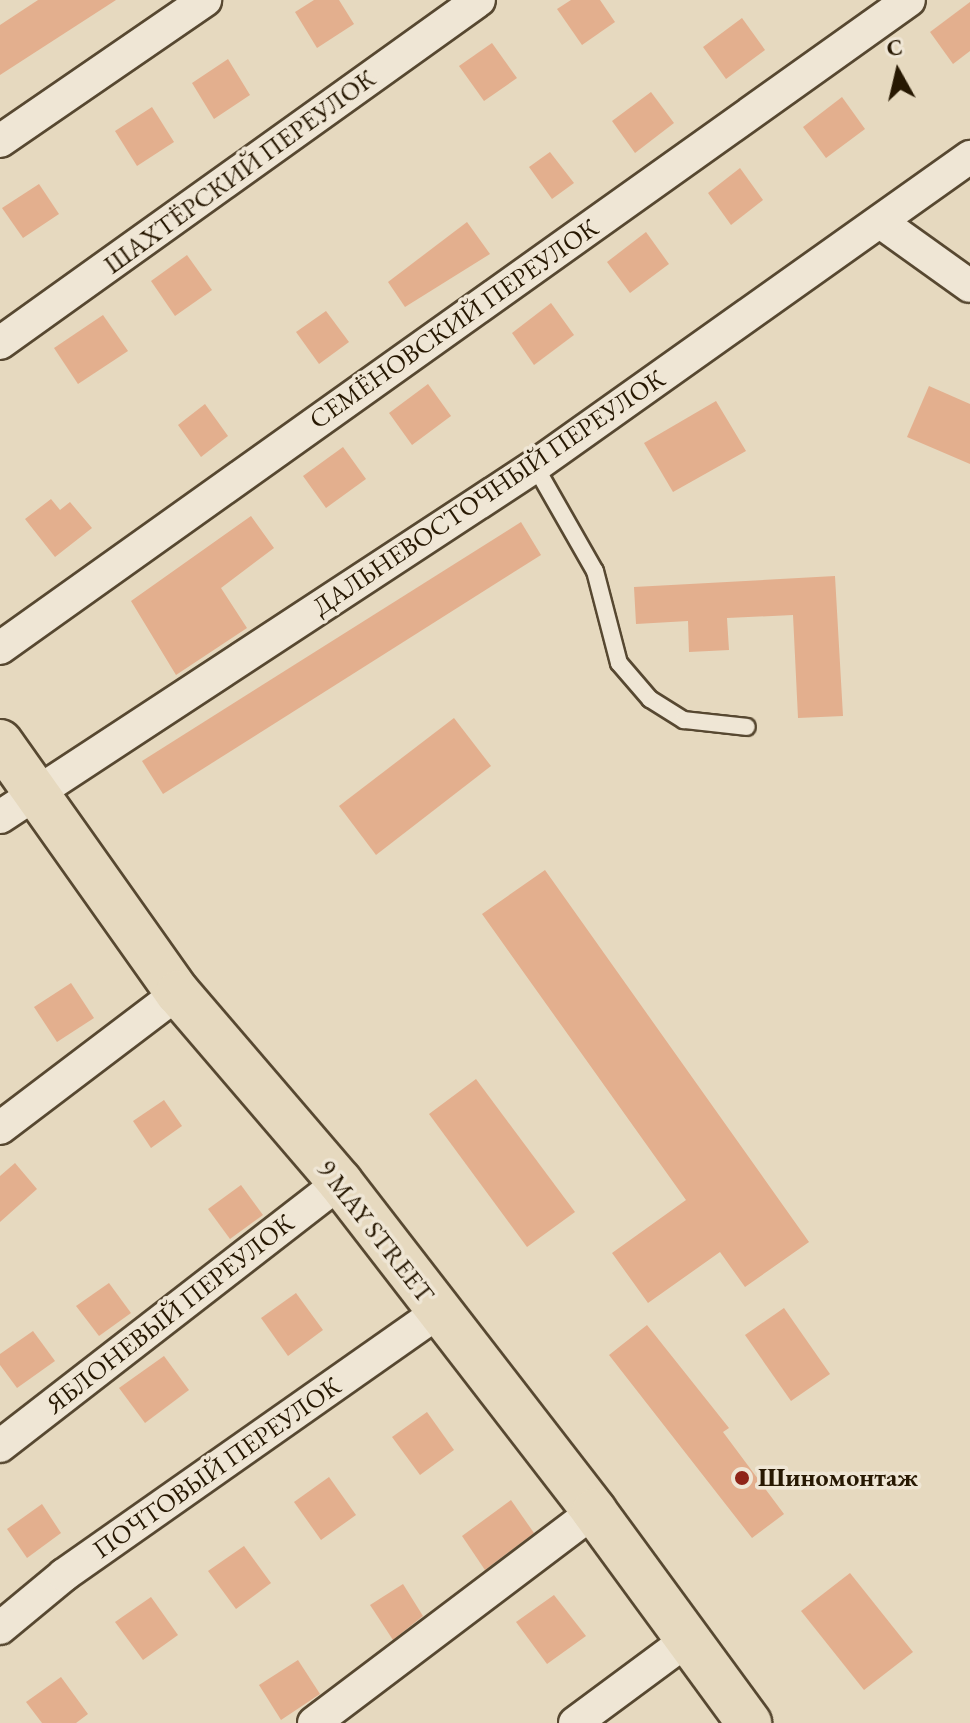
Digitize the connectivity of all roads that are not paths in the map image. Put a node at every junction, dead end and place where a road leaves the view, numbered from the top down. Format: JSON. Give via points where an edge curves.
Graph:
{"nodes":[{"id":1,"x":205,"y":0,"type":"edge"},
{"id":2,"x":479,"y":0,"type":"edge"},
{"id":3,"x":909,"y":0,"type":"edge"},
{"id":4,"x":0,"y":141,"type":"edge"},
{"id":5,"x":970,"y":157,"type":"edge"},
{"id":6,"x":882,"y":223,"type":"junction"},
{"id":7,"x":970,"y":286,"type":"edge"},
{"id":8,"x":0,"y":343,"type":"edge"},
{"id":9,"x":535,"y":466,"type":"junction"},
{"id":10,"x":0,"y":648,"type":"edge"},
{"id":11,"x":747,"y":727,"type":"dead end"},
{"id":12,"x":0,"y":742,"type":"edge"},
{"id":13,"x":35,"y":791,"type":"junction"},
{"id":14,"x":0,"y":817,"type":"edge"},
{"id":15,"x":178,"y":993,"type":"junction"},
{"id":16,"x":0,"y":1128,"type":"edge"},
{"id":17,"x":340,"y":1182,"type":"junction"},
{"id":18,"x":437,"y":1313,"type":"junction"},
{"id":19,"x":0,"y":1446,"type":"edge"},
{"id":20,"x":594,"y":1511,"type":"junction"},
{"id":21,"x":0,"y":1628,"type":"edge"},
{"id":22,"x":686,"y":1641,"type":"junction"},
{"id":23,"x":314,"y":1723,"type":"edge"},
{"id":24,"x":575,"y":1723,"type":"edge"},
{"id":25,"x":749,"y":1723,"type":"edge"}],
"edges":[{"from":1,"to":4,"type":"street"},
{"from":2,"to":8,"type":"street","name":"ШАХТЁРСКИЙ ПЕРЕУЛОК"},
{"from":3,"to":10,"type":"street","name":"СЕМЁНОВСКИЙ ПЕРЕУЛОК"},
{"from":5,"to":6,"type":"street","name":"ДАЛЬНЕВОСТОЧНЫЙ ПЕРЕУЛОК"},
{"from":6,"to":7,"type":"street"},
{"from":6,"to":9,"type":"street","name":"ДАЛЬНЕВОСТОЧНЫЙ ПЕРЕУЛОК"},
{"from":9,"to":11,"type":"lane","via":[[595,571],[619,663],[650,699],[684,720]]},
{"from":9,"to":13,"type":"street","name":"ДАЛЬНЕВОСТОЧНЫЙ ПЕРЕУЛОК"},
{"from":12,"to":13,"type":"main road","name":"9 MAY STREET"},
{"from":13,"to":14,"type":"street","name":"ДАЛЬНЕВОСТОЧНЫЙ ПЕРЕУЛОК"},
{"from":13,"to":15,"type":"main road","name":"9 MAY STREET"},
{"from":15,"to":16,"type":"street"},
{"from":15,"to":17,"type":"main road","name":"9 MAY STREET"},
{"from":17,"to":18,"type":"main road","name":"9 MAY STREET"},
{"from":17,"to":19,"type":"street","name":"ЯБЛОНЕВЫЙ ПЕРЕУЛОК"},
{"from":18,"to":20,"type":"main road","name":"9 MAY STREET"},
{"from":18,"to":21,"type":"street","name":"ПОЧТОВЫЙ ПЕРЕУЛОК","via":[[64,1575]]},
{"from":20,"to":22,"type":"main road","name":"9 MAY STREET"},
{"from":20,"to":23,"type":"street"},
{"from":22,"to":24,"type":"street"},
{"from":22,"to":25,"type":"main road","name":"9 MAY STREET"}]}
